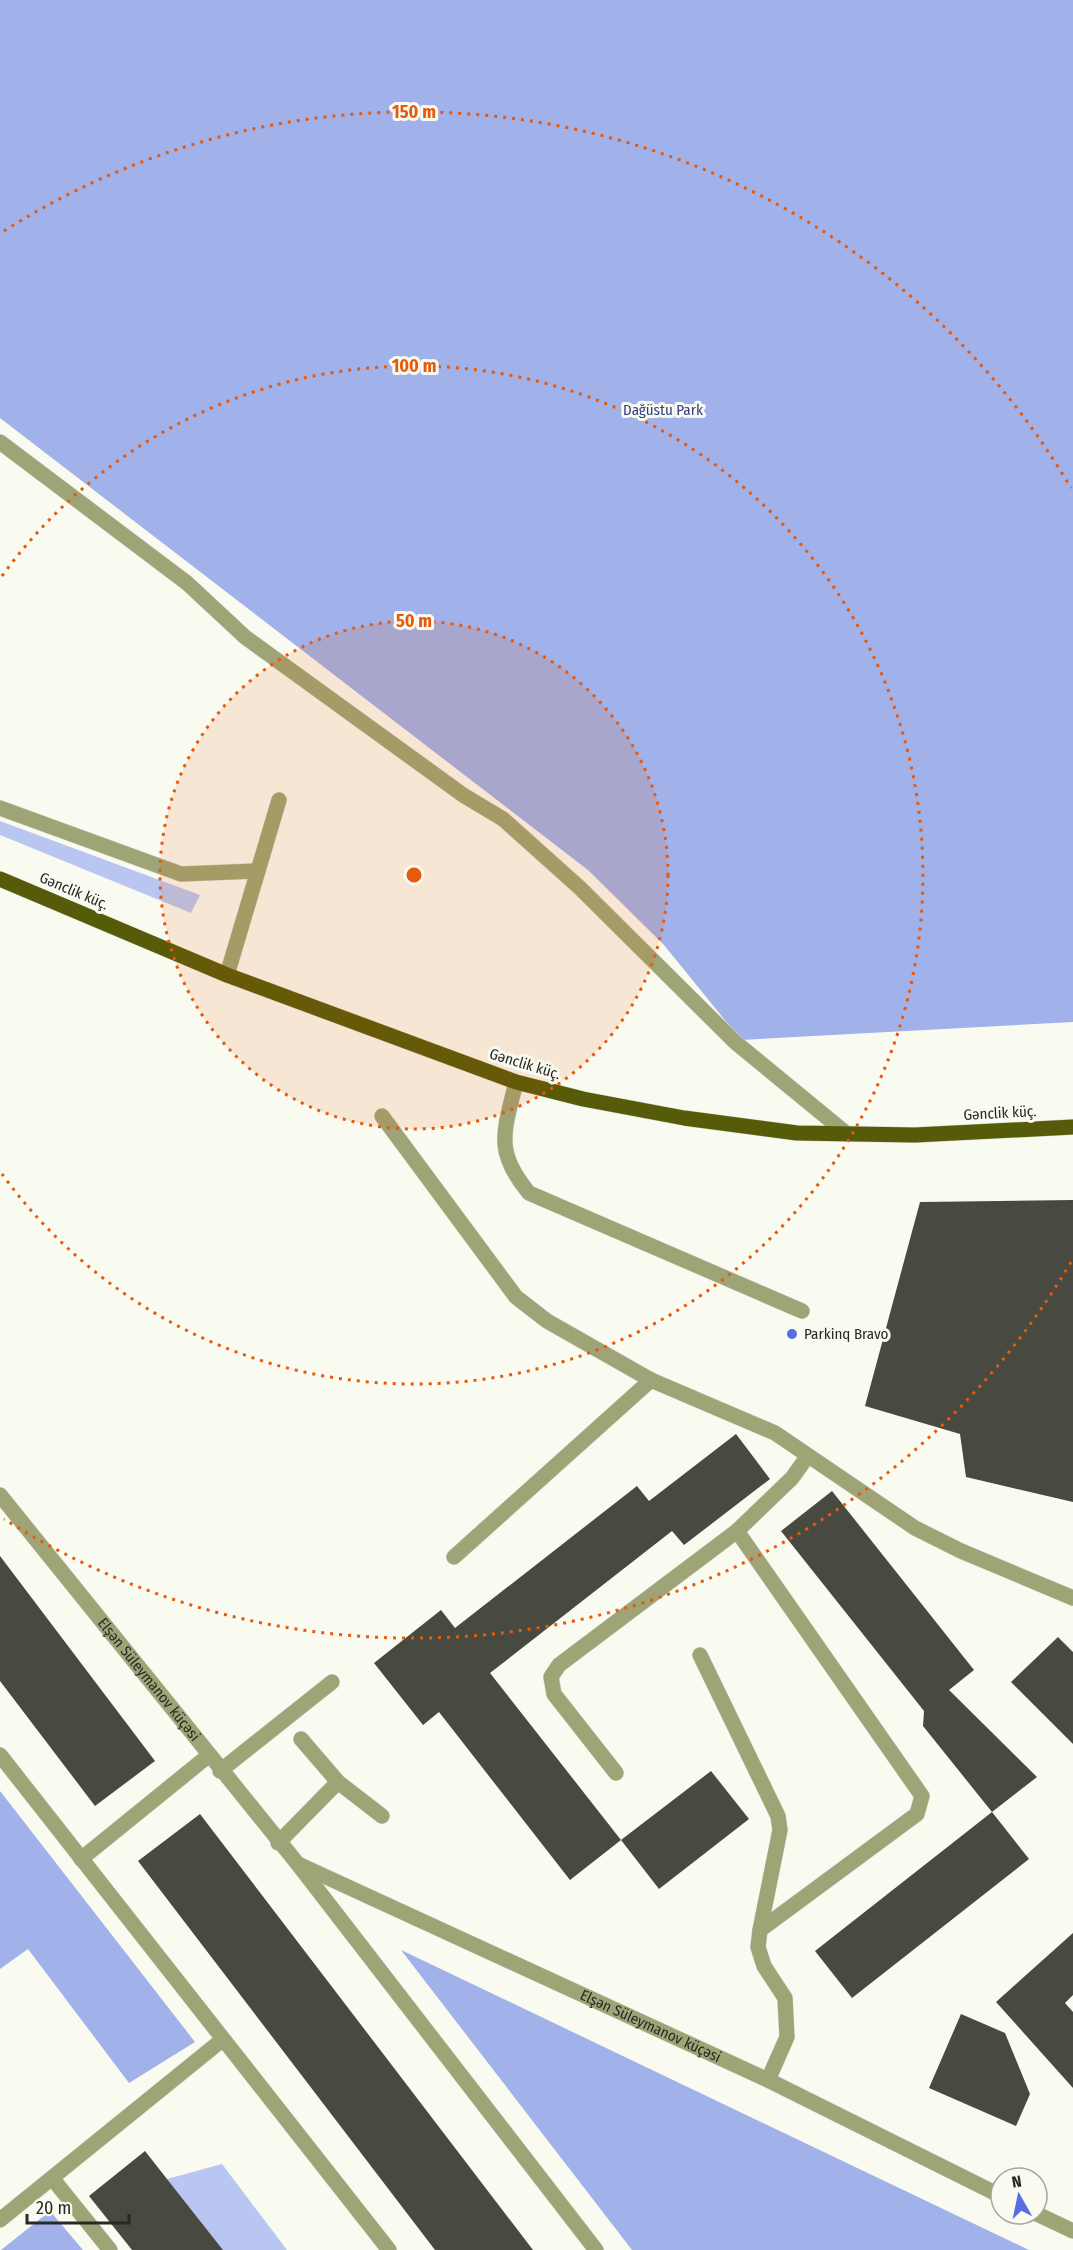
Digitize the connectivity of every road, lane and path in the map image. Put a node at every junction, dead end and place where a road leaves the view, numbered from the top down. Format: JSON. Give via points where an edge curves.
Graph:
{"nodes":[{"id":1,"x":0,"y":442,"type":"edge"},
{"id":2,"x":279,"y":800,"type":"dead end"},
{"id":3,"x":0,"y":808,"type":"edge"},
{"id":4,"x":258,"y":871,"type":"junction"},
{"id":5,"x":0,"y":879,"type":"edge"},
{"id":6,"x":227,"y":975,"type":"junction"},
{"id":7,"x":516,"y":1082,"type":"junction"},
{"id":8,"x":382,"y":1116,"type":"dead end"},
{"id":9,"x":1073,"y":1127,"type":"edge"},
{"id":10,"x":847,"y":1134,"type":"junction"},
{"id":11,"x":802,"y":1311,"type":"dead end"},
{"id":12,"x":651,"y":1380,"type":"junction"},
{"id":13,"x":807,"y":1457,"type":"junction"},
{"id":14,"x":0,"y":1495,"type":"edge"},
{"id":15,"x":737,"y":1531,"type":"junction"},
{"id":16,"x":454,"y":1557,"type":"dead end"},
{"id":17,"x":1073,"y":1599,"type":"edge"},
{"id":18,"x":700,"y":1655,"type":"dead end"},
{"id":19,"x":332,"y":1682,"type":"dead end"},
{"id":20,"x":301,"y":1739,"type":"dead end"},
{"id":21,"x":0,"y":1755,"type":"edge"},
{"id":22,"x":208,"y":1756,"type":"junction"},
{"id":23,"x":220,"y":1771,"type":"junction"},
{"id":24,"x":616,"y":1773,"type":"dead end"},
{"id":25,"x":338,"y":1782,"type":"junction"},
{"id":26,"x":382,"y":1816,"type":"dead end"},
{"id":27,"x":278,"y":1843,"type":"junction"},
{"id":28,"x":81,"y":1859,"type":"junction"},
{"id":29,"x":297,"y":1863,"type":"junction"},
{"id":30,"x":760,"y":1930,"type":"junction"},
{"id":31,"x":222,"y":2040,"type":"junction"},
{"id":32,"x":768,"y":2080,"type":"junction"},
{"id":33,"x":52,"y":2178,"type":"junction"},
{"id":34,"x":989,"y":2190,"type":"edge"},
{"id":35,"x":0,"y":2220,"type":"edge"},
{"id":36,"x":1049,"y":2220,"type":"edge"},
{"id":37,"x":1073,"y":2231,"type":"edge"},
{"id":38,"x":110,"y":2250,"type":"edge"},
{"id":39,"x":389,"y":2250,"type":"edge"},
{"id":40,"x":596,"y":2250,"type":"edge"}],
"edges":[{"from":1,"to":10,"type":"street","via":[[187,583],[245,637],[463,795],[503,819],[580,888],[735,1042]]},
{"from":2,"to":4,"type":"street"},
{"from":3,"to":4,"type":"street","via":[[180,874]]},
{"from":4,"to":6,"type":"street"},
{"from":5,"to":6,"type":"main road","name":"Gənclik küç."},
{"from":6,"to":7,"type":"main road","name":"Gənclik küç."},
{"from":7,"to":10,"type":"main road","name":"Gənclik küç.","via":[[684,1118],[797,1133]]},
{"from":7,"to":11,"type":"street","via":[[506,1125],[505,1153],[512,1172],[529,1193]]},
{"from":8,"to":12,"type":"street","via":[[516,1297],[546,1321]]},
{"from":9,"to":10,"type":"main road","name":"Gənclik küç.","via":[[915,1135]]},
{"from":12,"to":13,"type":"street","via":[[775,1433]]},
{"from":12,"to":16,"type":"street"},
{"from":13,"to":15,"type":"street","via":[[792,1478]]},
{"from":13,"to":17,"type":"street","via":[[915,1528]]},
{"from":14,"to":22,"type":"street","name":"Elşən Süleymanov küçəsi"},
{"from":15,"to":24,"type":"street","via":[[559,1665],[551,1677],[554,1694]]},
{"from":15,"to":30,"type":"street","via":[[922,1796],[917,1814]]},
{"from":18,"to":30,"type":"street","via":[[778,1816],[780,1830]]},
{"from":19,"to":23,"type":"street"},
{"from":20,"to":25,"type":"street"},
{"from":21,"to":28,"type":"street"},
{"from":22,"to":23,"type":"street","name":"Elşən Süleymanov küçəsi"},
{"from":22,"to":28,"type":"street"},
{"from":23,"to":27,"type":"street","name":"Elşən Süleymanov küçəsi"},
{"from":25,"to":26,"type":"street"},
{"from":25,"to":27,"type":"street"},
{"from":27,"to":29,"type":"street","name":"Elşən Süleymanov küçəsi"},
{"from":28,"to":31,"type":"street"},
{"from":29,"to":32,"type":"street","name":"Elşən Süleymanov küçəsi"},
{"from":29,"to":40,"type":"street","name":"Elşən Süleymanov küçəsi"},
{"from":30,"to":32,"type":"street","via":[[758,1947],[764,1966],[785,1998],[787,2037]]},
{"from":31,"to":33,"type":"street"},
{"from":31,"to":39,"type":"street"},
{"from":32,"to":34,"type":"street","name":"Elşən Süleymanov küçəsi"},
{"from":33,"to":35,"type":"street"},
{"from":33,"to":38,"type":"street"},
{"from":36,"to":37,"type":"street"}]}
